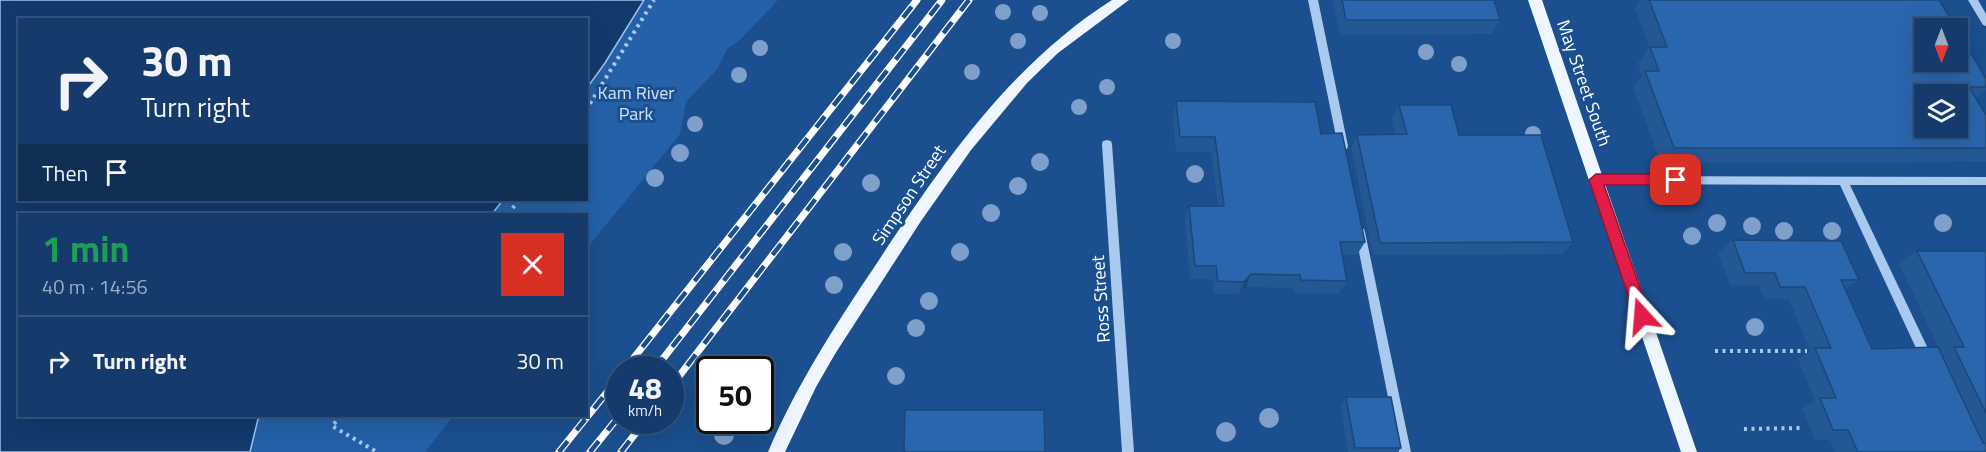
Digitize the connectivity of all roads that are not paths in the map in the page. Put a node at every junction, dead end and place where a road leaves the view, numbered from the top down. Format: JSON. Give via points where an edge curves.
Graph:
{"nodes":[{"id":1,"x":1122,"y":0,"type":"edge"},
{"id":2,"x":1313,"y":0,"type":"edge"},
{"id":3,"x":1535,"y":0,"type":"edge"},
{"id":4,"x":1973,"y":0,"type":"edge"},
{"id":5,"x":1986,"y":22,"type":"edge"},
{"id":6,"x":1107,"y":144,"type":"dead end"},
{"id":7,"x":1346,"y":162,"type":"edge"},
{"id":8,"x":1596,"y":180,"type":"junction"},
{"id":9,"x":1843,"y":180,"type":"junction"},
{"id":10,"x":1986,"y":181,"type":"edge"},
{"id":11,"x":1358,"y":221,"type":"edge"},
{"id":12,"x":1929,"y":365,"type":"edge"},
{"id":13,"x":776,"y":452,"type":"edge"},
{"id":14,"x":1128,"y":452,"type":"edge"},
{"id":15,"x":1405,"y":452,"type":"edge"},
{"id":16,"x":1689,"y":452,"type":"edge"}],
"edges":[{"from":1,"to":13,"type":"main road","name":"Simpson Street","via":[[1051,52],[993,112],[939,181],[811,381]]},
{"from":2,"to":7,"type":"street"},
{"from":3,"to":8,"type":"main road","name":"May Street South"},
{"from":4,"to":5,"type":"street"},
{"from":6,"to":14,"type":"street","name":"Ross Street"},
{"from":8,"to":9,"type":"street"},
{"from":8,"to":16,"type":"main road","name":"May Street South"},
{"from":9,"to":10,"type":"street"},
{"from":9,"to":12,"type":"street"},
{"from":11,"to":15,"type":"street"}]}
